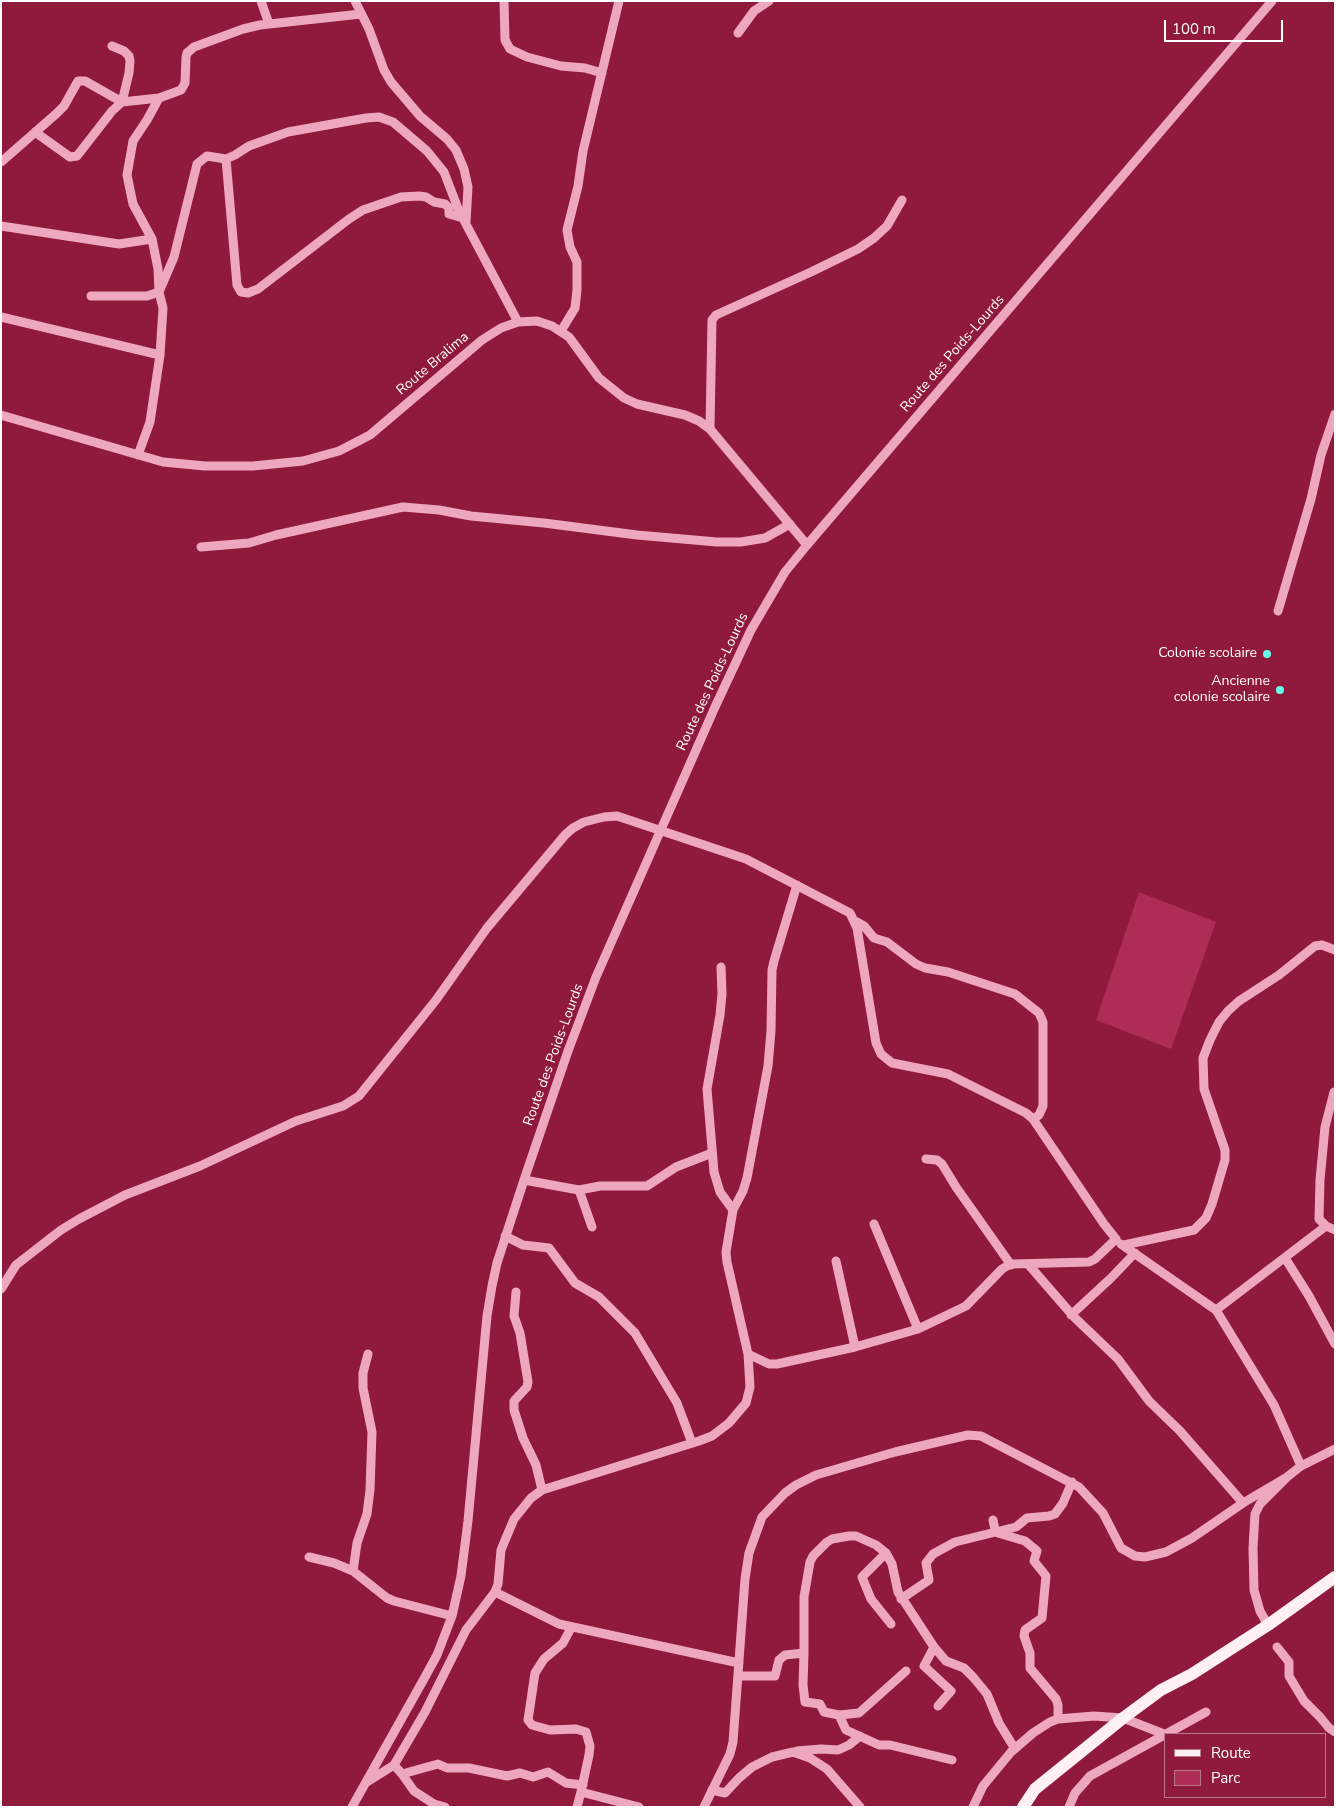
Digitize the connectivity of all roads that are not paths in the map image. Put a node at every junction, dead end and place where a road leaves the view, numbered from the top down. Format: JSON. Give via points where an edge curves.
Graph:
{"nodes":[{"id":1,"x":261,"y":1,"type":"edge"},
{"id":2,"x":355,"y":1,"type":"edge"},
{"id":3,"x":504,"y":1,"type":"edge"},
{"id":4,"x":619,"y":1,"type":"edge"},
{"id":5,"x":769,"y":1,"type":"edge"},
{"id":6,"x":1272,"y":1,"type":"edge"},
{"id":7,"x":361,"y":14,"type":"junction"},
{"id":8,"x":269,"y":24,"type":"junction"},
{"id":9,"x":738,"y":32,"type":"dead end"},
{"id":10,"x":112,"y":46,"type":"dead end"},
{"id":11,"x":602,"y":73,"type":"junction"},
{"id":12,"x":159,"y":98,"type":"junction"},
{"id":13,"x":122,"y":102,"type":"junction"},
{"id":14,"x":35,"y":132,"type":"junction"},
{"id":15,"x":226,"y":159,"type":"junction"},
{"id":16,"x":1,"y":162,"type":"edge"},
{"id":17,"x":902,"y":200,"type":"dead end"},
{"id":18,"x":464,"y":220,"type":"junction"},
{"id":19,"x":1,"y":226,"type":"edge"},
{"id":20,"x":152,"y":239,"type":"junction"},
{"id":21,"x":159,"y":292,"type":"junction"},
{"id":22,"x":91,"y":296,"type":"dead end"},
{"id":23,"x":1,"y":317,"type":"edge"},
{"id":24,"x":518,"y":322,"type":"junction"},
{"id":25,"x":561,"y":331,"type":"junction"},
{"id":26,"x":160,"y":355,"type":"junction"},
{"id":27,"x":1335,"y":414,"type":"edge"},
{"id":28,"x":1,"y":415,"type":"edge"},
{"id":29,"x":710,"y":429,"type":"junction"},
{"id":30,"x":138,"y":455,"type":"junction"},
{"id":31,"x":790,"y":524,"type":"junction"},
{"id":32,"x":807,"y":545,"type":"junction"},
{"id":33,"x":201,"y":547,"type":"dead end"},
{"id":34,"x":1278,"y":611,"type":"dead end"},
{"id":35,"x":660,"y":831,"type":"junction"},
{"id":36,"x":797,"y":885,"type":"junction"},
{"id":37,"x":854,"y":921,"type":"junction"},
{"id":38,"x":1335,"y":950,"type":"edge"},
{"id":39,"x":721,"y":967,"type":"dead end"},
{"id":40,"x":1334,"y":1092,"type":"edge"},
{"id":41,"x":1033,"y":1119,"type":"junction"},
{"id":42,"x":712,"y":1153,"type":"junction"},
{"id":43,"x":926,"y":1159,"type":"dead end"},
{"id":44,"x":524,"y":1180,"type":"junction"},
{"id":45,"x":579,"y":1190,"type":"junction"},
{"id":46,"x":732,"y":1210,"type":"junction"},
{"id":47,"x":874,"y":1224,"type":"dead end"},
{"id":48,"x":592,"y":1227,"type":"dead end"},
{"id":49,"x":1331,"y":1228,"type":"edge"},
{"id":50,"x":505,"y":1236,"type":"junction"},
{"id":51,"x":1116,"y":1239,"type":"junction"},
{"id":52,"x":1124,"y":1246,"type":"junction"},
{"id":53,"x":1135,"y":1253,"type":"junction"},
{"id":54,"x":1285,"y":1258,"type":"junction"},
{"id":55,"x":836,"y":1262,"type":"dead end"},
{"id":56,"x":1011,"y":1264,"type":"junction"},
{"id":57,"x":1028,"y":1264,"type":"junction"},
{"id":58,"x":1,"y":1289,"type":"edge"},
{"id":59,"x":516,"y":1292,"type":"dead end"},
{"id":60,"x":1216,"y":1310,"type":"junction"},
{"id":61,"x":1071,"y":1314,"type":"junction"},
{"id":62,"x":918,"y":1329,"type":"junction"},
{"id":63,"x":1335,"y":1344,"type":"edge"},
{"id":64,"x":855,"y":1346,"type":"junction"},
{"id":65,"x":368,"y":1354,"type":"dead end"},
{"id":66,"x":748,"y":1354,"type":"junction"},
{"id":67,"x":692,"y":1443,"type":"junction"},
{"id":68,"x":1335,"y":1449,"type":"edge"},
{"id":69,"x":1301,"y":1466,"type":"junction"},
{"id":70,"x":1287,"y":1477,"type":"junction"},
{"id":71,"x":1072,"y":1482,"type":"junction"},
{"id":72,"x":542,"y":1490,"type":"junction"},
{"id":73,"x":1243,"y":1503,"type":"junction"},
{"id":74,"x":993,"y":1520,"type":"dead end"},
{"id":75,"x":998,"y":1533,"type":"junction"},
{"id":76,"x":886,"y":1553,"type":"junction"},
{"id":77,"x":309,"y":1557,"type":"dead end"},
{"id":78,"x":353,"y":1571,"type":"junction"},
{"id":79,"x":1335,"y":1577,"type":"edge"},
{"id":80,"x":495,"y":1592,"type":"junction"},
{"id":81,"x":902,"y":1599,"type":"junction"},
{"id":82,"x":452,"y":1616,"type":"junction"},
{"id":83,"x":891,"y":1624,"type":"dead end"},
{"id":84,"x":1268,"y":1625,"type":"junction"},
{"id":85,"x":571,"y":1628,"type":"junction"},
{"id":86,"x":934,"y":1646,"type":"junction"},
{"id":87,"x":1277,"y":1646,"type":"dead end"},
{"id":88,"x":804,"y":1654,"type":"junction"},
{"id":89,"x":739,"y":1663,"type":"junction"},
{"id":90,"x":906,"y":1671,"type":"dead end"},
{"id":91,"x":738,"y":1676,"type":"junction"},
{"id":92,"x":938,"y":1706,"type":"dead end"},
{"id":93,"x":1206,"y":1712,"type":"dead end"},
{"id":94,"x":839,"y":1716,"type":"junction"},
{"id":95,"x":1123,"y":1718,"type":"junction"},
{"id":96,"x":1058,"y":1719,"type":"junction"},
{"id":97,"x":1335,"y":1732,"type":"edge"},
{"id":98,"x":1166,"y":1733,"type":"edge"},
{"id":99,"x":1164,"y":1734,"type":"edge"},
{"id":100,"x":860,"y":1736,"type":"junction"},
{"id":101,"x":1015,"y":1749,"type":"junction"},
{"id":102,"x":793,"y":1752,"type":"junction"},
{"id":103,"x":952,"y":1760,"type":"dead end"},
{"id":104,"x":394,"y":1766,"type":"junction"},
{"id":105,"x":402,"y":1774,"type":"junction"},
{"id":106,"x":366,"y":1783,"type":"junction"},
{"id":107,"x":582,"y":1788,"type":"junction"},
{"id":108,"x":705,"y":1804,"type":"edge"},
{"id":109,"x":352,"y":1807,"type":"edge"},
{"id":110,"x":445,"y":1807,"type":"edge"},
{"id":111,"x":577,"y":1807,"type":"edge"},
{"id":112,"x":639,"y":1807,"type":"edge"},
{"id":113,"x":860,"y":1807,"type":"edge"},
{"id":114,"x":973,"y":1807,"type":"edge"},
{"id":115,"x":1023,"y":1807,"type":"edge"},
{"id":116,"x":1069,"y":1807,"type":"edge"}],
"edges":[{"from":1,"to":8,"type":"street"},
{"from":2,"to":7,"type":"street"},
{"from":3,"to":11,"type":"street","via":[[504,40],[510,49],[561,66]]},
{"from":4,"to":11,"type":"street"},
{"from":5,"to":9,"type":"street","via":[[754,11]]},
{"from":6,"to":32,"type":"street","name":"Route des Poids-Lourds"},
{"from":7,"to":8,"type":"street"},
{"from":7,"to":18,"type":"street","via":[[391,82],[420,116],[447,138],[456,150],[468,188]]},
{"from":8,"to":12,"type":"street","via":[[243,29],[194,47],[187,53],[183,86],[175,93]]},
{"from":10,"to":13,"type":"street","via":[[124,51],[130,61]]},
{"from":11,"to":25,"type":"street","via":[[567,230],[578,266],[576,304]]},
{"from":12,"to":13,"type":"street"},
{"from":12,"to":20,"type":"street","via":[[133,141],[127,175],[133,204]]},
{"from":13,"to":14,"type":"street","via":[[81,80],[74,86],[64,106]]},
{"from":13,"to":14,"type":"street","via":[[77,156],[70,157]]},
{"from":14,"to":16,"type":"street"},
{"from":15,"to":18,"type":"street","via":[[248,146],[288,132],[379,118],[393,122],[428,151],[444,172]]},
{"from":15,"to":18,"type":"street","via":[[240,292],[258,289],[364,210],[401,197],[423,196],[445,204],[449,214]]},
{"from":15,"to":21,"type":"street","via":[[207,156],[196,164],[174,257]]},
{"from":17,"to":29,"type":"street","via":[[887,226],[866,244],[716,315],[712,320]]},
{"from":18,"to":24,"type":"street"},
{"from":19,"to":20,"type":"street","via":[[119,244]]},
{"from":20,"to":21,"type":"street"},
{"from":21,"to":22,"type":"street","via":[[147,296]]},
{"from":21,"to":26,"type":"street","via":[[163,308]]},
{"from":23,"to":26,"type":"street"},
{"from":24,"to":25,"type":"street","name":"Route Bralima","via":[[537,322]]},
{"from":24,"to":30,"type":"street","name":"Route Bralima","via":[[482,340],[370,435],[339,451],[303,460],[253,466],[163,462]]},
{"from":25,"to":29,"type":"street","name":"Route Bralima","via":[[599,378],[624,398],[685,415]]},
{"from":26,"to":30,"type":"street","via":[[150,422]]},
{"from":27,"to":34,"type":"street"},
{"from":28,"to":30,"type":"street","name":"Route Bralima"},
{"from":29,"to":31,"type":"street","name":"Route Bralima"},
{"from":31,"to":32,"type":"street","name":"Route Bralima"},
{"from":31,"to":33,"type":"street","via":[[765,538],[717,542],[637,536],[403,508],[238,546]]},
{"from":32,"to":35,"type":"street","name":"Route des Poids-Lourds","via":[[786,572],[751,630]]},
{"from":35,"to":36,"type":"street","via":[[730,852]]},
{"from":35,"to":44,"type":"street","name":"Route des Poids-Lourds","via":[[586,1002]]},
{"from":35,"to":58,"type":"street","via":[[617,816],[584,822],[573,828],[487,928],[436,1000],[359,1096],[343,1106],[296,1121],[200,1166],[125,1195],[79,1219],[16,1265]]},
{"from":36,"to":37,"type":"street","via":[[850,913]]},
{"from":36,"to":46,"type":"street","via":[[772,970],[770,1046],[752,1156],[743,1191]]},
{"from":37,"to":41,"type":"street","via":[[876,1043],[881,1054],[892,1063],[948,1074]]},
{"from":37,"to":41,"type":"street","via":[[864,926],[874,938],[887,942],[916,964],[1015,994],[1039,1013],[1043,1022],[1043,1106]]},
{"from":38,"to":52,"type":"street","via":[[1315,946],[1280,975],[1239,1001],[1219,1022],[1203,1058],[1204,1089],[1225,1150],[1212,1204],[1206,1218],[1194,1230]]},
{"from":39,"to":42,"type":"street","via":[[720,1015],[707,1089]]},
{"from":40,"to":49,"type":"street","via":[[1325,1127],[1318,1212],[1319,1219]]},
{"from":41,"to":51,"type":"street"},
{"from":42,"to":45,"type":"street","via":[[676,1167],[647,1186],[600,1186]]},
{"from":42,"to":46,"type":"street","via":[[716,1183]]},
{"from":43,"to":56,"type":"street","via":[[942,1164]]},
{"from":44,"to":45,"type":"street"},
{"from":44,"to":50,"type":"street","name":"Route des Poids-Lourds"},
{"from":45,"to":48,"type":"street"},
{"from":46,"to":66,"type":"street","via":[[727,1262]]},
{"from":47,"to":62,"type":"street"},
{"from":49,"to":54,"type":"street"},
{"from":50,"to":67,"type":"street","via":[[524,1245],[549,1248],[575,1283],[599,1297],[635,1333],[677,1403]]},
{"from":50,"to":82,"type":"street","name":"Route des Poids-Lourds","via":[[487,1316],[468,1522]]},
{"from":51,"to":52,"type":"street"},
{"from":51,"to":57,"type":"street","via":[[1090,1262]]},
{"from":52,"to":53,"type":"street"},
{"from":53,"to":60,"type":"street"},
{"from":53,"to":61,"type":"street"},
{"from":54,"to":60,"type":"street"},
{"from":54,"to":63,"type":"street"},
{"from":55,"to":64,"type":"street"},
{"from":56,"to":57,"type":"street"},
{"from":56,"to":62,"type":"street","via":[[1002,1268],[966,1306]]},
{"from":57,"to":61,"type":"street"},
{"from":59,"to":72,"type":"street","via":[[514,1316],[520,1332],[528,1382],[514,1401],[514,1410],[536,1465]]},
{"from":60,"to":69,"type":"street","via":[[1274,1405]]},
{"from":61,"to":73,"type":"street","via":[[1118,1359],[1149,1400]]},
{"from":62,"to":64,"type":"street"},
{"from":64,"to":66,"type":"street","via":[[777,1364],[769,1364]]},
{"from":65,"to":78,"type":"street","via":[[363,1380],[372,1432],[370,1490]]},
{"from":66,"to":67,"type":"street","via":[[750,1387],[746,1403],[721,1430]]},
{"from":67,"to":72,"type":"street"},
{"from":68,"to":69,"type":"street"},
{"from":69,"to":70,"type":"street"},
{"from":70,"to":73,"type":"street"},
{"from":70,"to":84,"type":"street","via":[[1260,1504],[1255,1514],[1254,1590]]},
{"from":71,"to":73,"type":"street","via":[[1102,1512],[1121,1548],[1135,1556],[1166,1552]]},
{"from":71,"to":75,"type":"street","via":[[1055,1514],[1027,1518],[1016,1527]]},
{"from":71,"to":89,"type":"street","via":[[975,1435],[895,1452],[807,1479],[785,1493],[758,1525],[746,1571]]},
{"from":72,"to":80,"type":"street","via":[[531,1498],[514,1520],[502,1550]]},
{"from":74,"to":75,"type":"street"},
{"from":75,"to":81,"type":"street","via":[[955,1542],[934,1554],[926,1563],[929,1580]]},
{"from":75,"to":96,"type":"street","via":[[1031,1546],[1037,1552],[1034,1561],[1046,1576],[1042,1618],[1025,1630],[1024,1636],[1030,1653],[1030,1668],[1056,1699]]},
{"from":76,"to":81,"type":"street"},
{"from":76,"to":83,"type":"street","via":[[862,1577],[871,1599]]},
{"from":76,"to":88,"type":"street","via":[[867,1540],[849,1536],[826,1542],[813,1556],[804,1597]]},
{"from":77,"to":78,"type":"street"},
{"from":78,"to":82,"type":"street","via":[[394,1601]]},
{"from":79,"to":84,"type":"main road"},
{"from":80,"to":85,"type":"street"},
{"from":80,"to":104,"type":"street","via":[[466,1630],[426,1712]]},
{"from":81,"to":86,"type":"street"},
{"from":82,"to":106,"type":"street","name":"Route des Poids-Lourds","via":[[433,1662]]},
{"from":84,"to":95,"type":"main road","via":[[1161,1690]]},
{"from":85,"to":89,"type":"street"},
{"from":85,"to":107,"type":"street","via":[[535,1673],[528,1720],[532,1725],[550,1730],[586,1732],[590,1755]]},
{"from":86,"to":92,"type":"street","via":[[924,1666],[951,1691]]},
{"from":86,"to":101,"type":"street","via":[[946,1660],[964,1668],[974,1677]]},
{"from":87,"to":97,"type":"street","via":[[1289,1662],[1289,1676],[1300,1696]]},
{"from":88,"to":91,"type":"street","via":[[786,1655],[779,1660],[775,1676]]},
{"from":88,"to":94,"type":"street","via":[[804,1700],[820,1704],[824,1712]]},
{"from":89,"to":91,"type":"street"},
{"from":90,"to":94,"type":"street","via":[[859,1713]]},
{"from":91,"to":108,"type":"street","via":[[730,1754]]},
{"from":93,"to":98,"type":"street"},
{"from":94,"to":100,"type":"street","via":[[844,1728]]},
{"from":95,"to":96,"type":"street"},
{"from":95,"to":99,"type":"street"},
{"from":95,"to":115,"type":"main road","via":[[1035,1789]]},
{"from":96,"to":101,"type":"street"},
{"from":99,"to":116,"type":"street","via":[[1090,1776],[1075,1793]]},
{"from":100,"to":102,"type":"street","via":[[838,1750]]},
{"from":100,"to":103,"type":"street","via":[[879,1745]]},
{"from":101,"to":114,"type":"street","via":[[983,1786]]},
{"from":102,"to":108,"type":"street","via":[[772,1757],[752,1767],[725,1793],[712,1790]]},
{"from":102,"to":113,"type":"street","via":[[827,1768]]},
{"from":104,"to":105,"type":"street"},
{"from":104,"to":106,"type":"street"},
{"from":105,"to":107,"type":"street","via":[[438,1764],[506,1776],[520,1773],[533,1777],[548,1772]]},
{"from":105,"to":110,"type":"street","via":[[414,1791]]},
{"from":106,"to":109,"type":"street","name":"Route des Poids-Lourds"},
{"from":107,"to":111,"type":"street"},
{"from":107,"to":112,"type":"street"}]}
